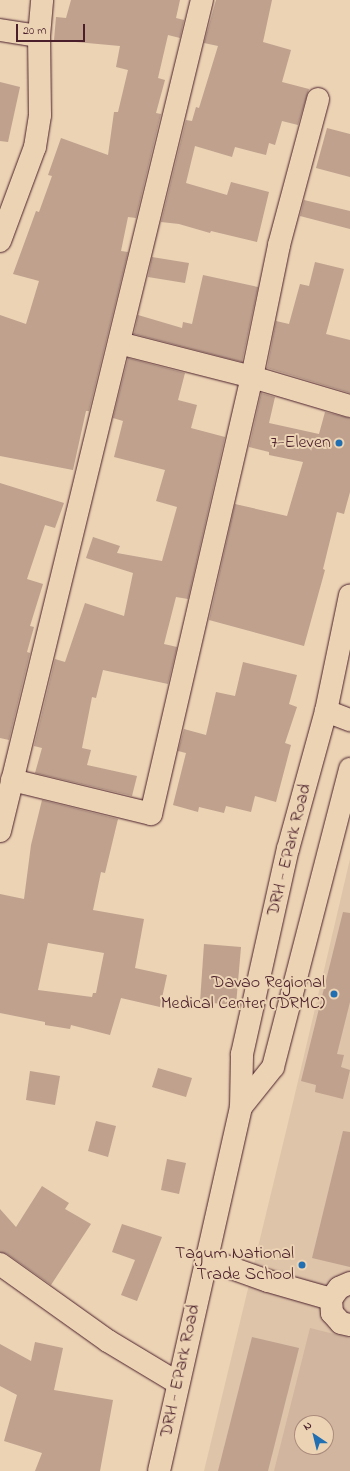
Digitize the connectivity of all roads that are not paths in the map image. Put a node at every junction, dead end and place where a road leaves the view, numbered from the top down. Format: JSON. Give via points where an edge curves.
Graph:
{"nodes":[{"id":1,"x":42,"y":0,"type":"edge"},
{"id":2,"x":202,"y":0,"type":"edge"},
{"id":3,"x":0,"y":30,"type":"edge"},
{"id":4,"x":39,"y":36,"type":"junction"},
{"id":5,"x":318,"y":99,"type":"dead end"},
{"id":6,"x":7,"y":205,"type":"edge"},
{"id":7,"x":0,"y":241,"type":"edge"},
{"id":8,"x":119,"y":343,"type":"junction"},
{"id":9,"x":252,"y":377,"type":"junction"},
{"id":10,"x":350,"y":406,"type":"edge"},
{"id":11,"x":350,"y":595,"type":"edge"},
{"id":12,"x":326,"y":711,"type":"junction"},
{"id":13,"x":350,"y":720,"type":"edge"},
{"id":14,"x":350,"y":768,"type":"edge"},
{"id":15,"x":12,"y":780,"type":"junction"},
{"id":16,"x":0,"y":831,"type":"edge"},
{"id":17,"x":241,"y":1107,"type":"junction"},
{"id":18,"x":206,"y":1260,"type":"junction"},
{"id":19,"x":0,"y":1264,"type":"edge"},
{"id":20,"x":350,"y":1283,"type":"edge"},
{"id":21,"x":331,"y":1299,"type":"junction"},
{"id":22,"x":350,"y":1325,"type":"edge"},
{"id":23,"x":178,"y":1383,"type":"junction"},
{"id":24,"x":159,"y":1471,"type":"edge"}],
"edges":[{"from":1,"to":4,"type":"street"},
{"from":2,"to":8,"type":"street"},
{"from":3,"to":4,"type":"street"},
{"from":4,"to":6,"type":"street","via":[[40,115],[34,147]]},
{"from":5,"to":9,"type":"street","via":[[279,244]]},
{"from":6,"to":7,"type":"street"},
{"from":8,"to":9,"type":"street"},
{"from":8,"to":15,"type":"street"},
{"from":9,"to":10,"type":"street"},
{"from":9,"to":15,"type":"street","via":[[151,814]]},
{"from":11,"to":12,"type":"street","name":"DRH - EPark Road"},
{"from":12,"to":13,"type":"street"},
{"from":12,"to":17,"type":"street","name":"DRH - EPark Road","via":[[288,849],[242,1054]]},
{"from":14,"to":17,"type":"street","name":"DRH - EPark Road","via":[[273,1067]]},
{"from":15,"to":16,"type":"street"},
{"from":17,"to":18,"type":"street","name":"DRH - EPark Road"},
{"from":18,"to":21,"type":"street"},
{"from":18,"to":23,"type":"street","name":"DRH - EPark Road"},
{"from":19,"to":23,"type":"street","via":[[108,1341]]},
{"from":20,"to":21,"type":"street","via":[[339,1288]]},
{"from":21,"to":22,"type":"street","via":[[332,1313],[340,1323]]},
{"from":23,"to":24,"type":"street","name":"DRH - EPark Road"}]}
